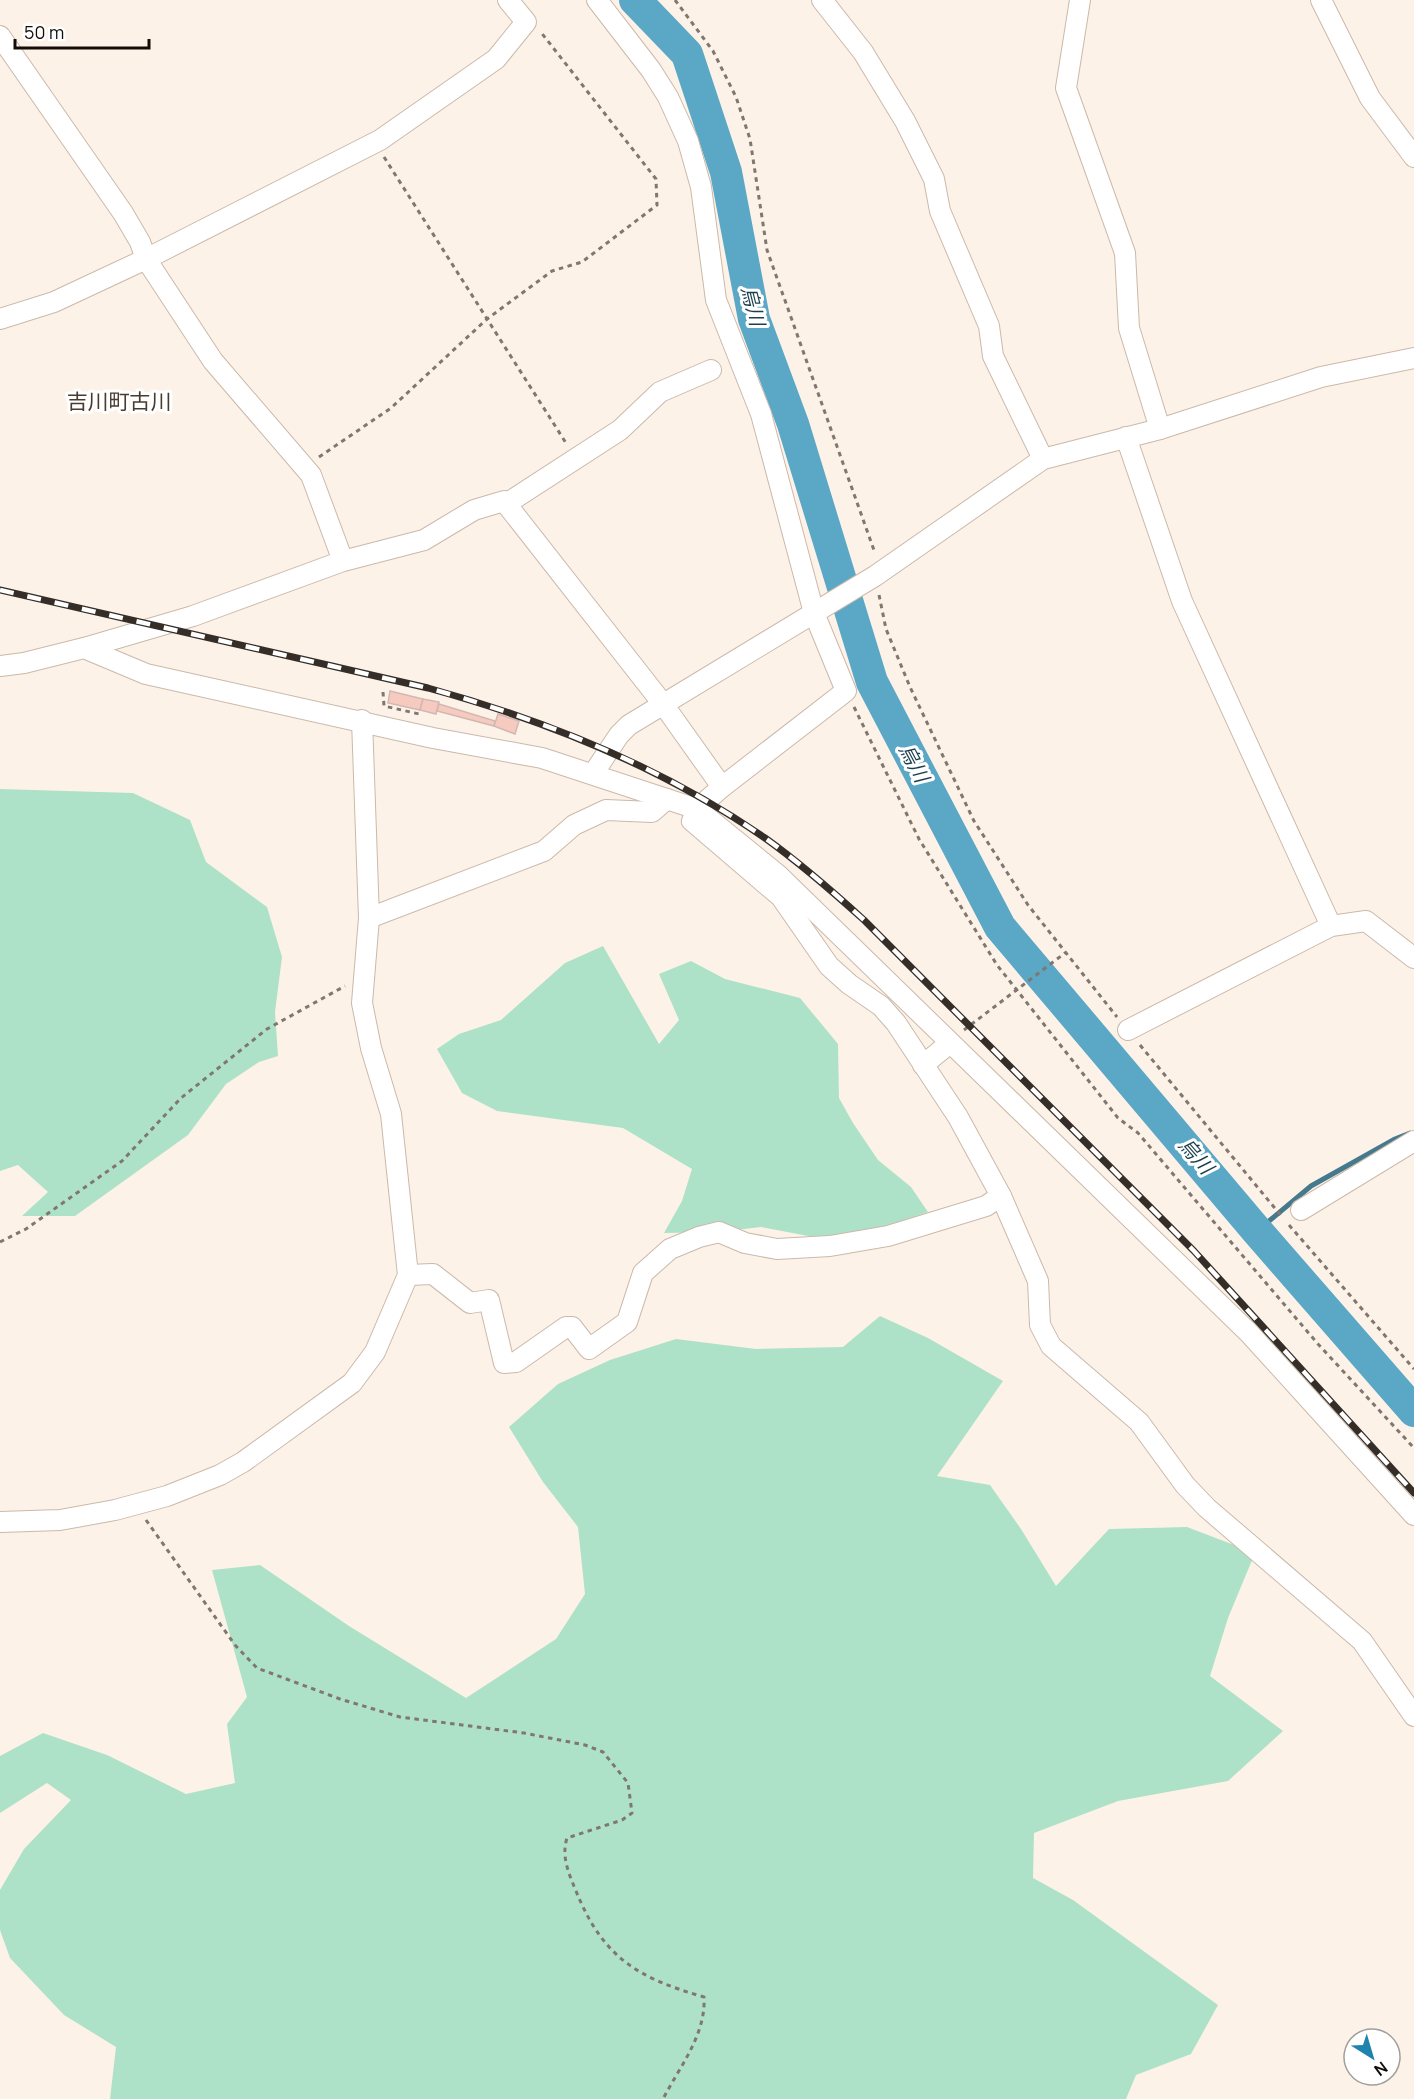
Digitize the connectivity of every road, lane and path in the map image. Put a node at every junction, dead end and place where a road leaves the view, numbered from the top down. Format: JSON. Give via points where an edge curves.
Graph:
{"nodes":[{"id":1,"x":508,"y":0,"type":"edge"},
{"id":2,"x":597,"y":0,"type":"edge"},
{"id":3,"x":675,"y":0,"type":"edge"},
{"id":4,"x":822,"y":0,"type":"edge"},
{"id":5,"x":1080,"y":0,"type":"edge"},
{"id":6,"x":1321,"y":0,"type":"edge"},
{"id":7,"x":526,"y":22,"type":"junction"},
{"id":8,"x":0,"y":36,"type":"edge"},
{"id":9,"x":375,"y":143,"type":"junction"},
{"id":10,"x":1414,"y":157,"type":"edge"},
{"id":11,"x":146,"y":259,"type":"junction"},
{"id":12,"x":0,"y":319,"type":"edge"},
{"id":13,"x":488,"y":319,"type":"junction"},
{"id":14,"x":1414,"y":358,"type":"edge"},
{"id":15,"x":711,"y":370,"type":"dead end"},
{"id":16,"x":1160,"y":429,"type":"junction"},
{"id":17,"x":1126,"y":437,"type":"junction"},
{"id":18,"x":575,"y":457,"type":"junction"},
{"id":19,"x":1043,"y":459,"type":"junction"},
{"id":20,"x":304,"y":467,"type":"junction"},
{"id":21,"x":506,"y":504,"type":"junction"},
{"id":22,"x":343,"y":561,"type":"junction"},
{"id":23,"x":872,"y":577,"type":"junction"},
{"id":24,"x":818,"y":612,"type":"junction"},
{"id":25,"x":84,"y":648,"type":"junction"},
{"id":26,"x":0,"y":666,"type":"edge"},
{"id":27,"x":846,"y":691,"type":"junction"},
{"id":28,"x":663,"y":704,"type":"junction"},
{"id":29,"x":362,"y":720,"type":"junction"},
{"id":30,"x":593,"y":774,"type":"junction"},
{"id":31,"x":722,"y":788,"type":"junction"},
{"id":32,"x":667,"y":799,"type":"junction"},
{"id":33,"x":697,"y":809,"type":"junction"},
{"id":34,"x":369,"y":918,"type":"junction"},
{"id":35,"x":1331,"y":926,"type":"junction"},
{"id":36,"x":1065,"y":953,"type":"junction"},
{"id":37,"x":1414,"y":958,"type":"edge"},
{"id":38,"x":363,"y":977,"type":"junction"},
{"id":39,"x":1017,"y":990,"type":"junction"},
{"id":40,"x":1128,"y":1030,"type":"junction"},
{"id":41,"x":950,"y":1043,"type":"junction"},
{"id":42,"x":923,"y":1065,"type":"junction"},
{"id":43,"x":1414,"y":1141,"type":"edge"},
{"id":44,"x":1001,"y":1196,"type":"junction"},
{"id":45,"x":1301,"y":1210,"type":"dead end"},
{"id":46,"x":0,"y":1242,"type":"edge"},
{"id":47,"x":408,"y":1275,"type":"junction"},
{"id":48,"x":1414,"y":1369,"type":"edge"},
{"id":49,"x":1414,"y":1448,"type":"edge"},
{"id":50,"x":134,"y":1504,"type":"junction"},
{"id":51,"x":1414,"y":1515,"type":"edge"},
{"id":52,"x":0,"y":1522,"type":"edge"},
{"id":53,"x":1414,"y":1716,"type":"edge"},
{"id":54,"x":663,"y":2099,"type":"edge"}],
"edges":[{"from":1,"to":7,"type":"street"},
{"from":2,"to":24,"type":"street","via":[[651,70],[688,141],[701,187],[716,300],[761,414]]},
{"from":3,"to":23,"type":"path","via":[[713,51],[736,97],[750,139],[767,250],[875,551]]},
{"from":4,"to":19,"type":"street","via":[[863,52],[934,179],[940,212],[989,326],[993,356]]},
{"from":5,"to":16,"type":"street","via":[[1066,88],[1125,253],[1129,328]]},
{"from":6,"to":10,"type":"street","via":[[1370,98]]},
{"from":7,"to":9,"type":"street","via":[[495,59]]},
{"from":7,"to":13,"type":"path","via":[[536,27],[656,179],[657,205],[582,261],[552,271]]},
{"from":8,"to":11,"type":"street","via":[[123,213]]},
{"from":9,"to":11,"type":"street"},
{"from":9,"to":13,"type":"path"},
{"from":11,"to":12,"type":"street","via":[[54,302]]},
{"from":11,"to":20,"type":"street","via":[[213,361]]},
{"from":13,"to":18,"type":"path"},
{"from":13,"to":20,"type":"path","via":[[391,408]]},
{"from":14,"to":16,"type":"street","via":[[1321,377]]},
{"from":15,"to":18,"type":"street","via":[[660,392],[620,430]]},
{"from":16,"to":17,"type":"street"},
{"from":17,"to":19,"type":"street"},
{"from":17,"to":35,"type":"street","via":[[1182,601]]},
{"from":18,"to":21,"type":"street"},
{"from":19,"to":23,"type":"street"},
{"from":20,"to":22,"type":"street","via":[[311,475]]},
{"from":21,"to":22,"type":"street","via":[[504,501],[474,510],[424,540]]},
{"from":21,"to":28,"type":"street"},
{"from":22,"to":25,"type":"street","via":[[193,616]]},
{"from":23,"to":24,"type":"street"},
{"from":23,"to":36,"type":"path","via":[[886,630],[940,753],[991,848]]},
{"from":24,"to":27,"type":"street"},
{"from":24,"to":28,"type":"street"},
{"from":25,"to":26,"type":"street"},
{"from":25,"to":29,"type":"street","via":[[146,674]]},
{"from":27,"to":31,"type":"street"},
{"from":27,"to":39,"type":"path","via":[[919,839],[997,965]]},
{"from":28,"to":30,"type":"street","via":[[629,725]]},
{"from":28,"to":31,"type":"street"},
{"from":29,"to":30,"type":"street","via":[[433,738],[543,758]]},
{"from":29,"to":34,"type":"street"},
{"from":30,"to":32,"type":"street"},
{"from":31,"to":33,"type":"street"},
{"from":32,"to":33,"type":"street"},
{"from":32,"to":34,"type":"street","via":[[652,812],[606,810],[574,825],[544,851]]},
{"from":33,"to":41,"type":"street","via":[[777,874]]},
{"from":33,"to":42,"type":"street","via":[[692,821],[781,897],[829,966],[881,1006]]},
{"from":34,"to":38,"type":"street"},
{"from":35,"to":37,"type":"street","via":[[1366,921]]},
{"from":35,"to":40,"type":"street"},
{"from":36,"to":39,"type":"path"},
{"from":36,"to":40,"type":"path"},
{"from":38,"to":46,"type":"path","via":[[267,1029],[181,1098],[122,1161],[26,1229]]},
{"from":38,"to":47,"type":"street","via":[[362,1003],[371,1048],[391,1114]]},
{"from":39,"to":41,"type":"path"},
{"from":39,"to":49,"type":"path","via":[[1118,1118],[1138,1133],[1318,1344]]},
{"from":40,"to":48,"type":"path"},
{"from":41,"to":42,"type":"street"},
{"from":41,"to":51,"type":"street","via":[[1249,1333]]},
{"from":42,"to":44,"type":"street","via":[[958,1116]]},
{"from":43,"to":45,"type":"street"},
{"from":44,"to":47,"type":"street","via":[[986,1206],[888,1236],[830,1246],[777,1249],[719,1232],[699,1237],[670,1249],[643,1273],[627,1322],[589,1349],[572,1327],[566,1328],[516,1362],[504,1363],[489,1300],[471,1304],[433,1274]]},
{"from":44,"to":53,"type":"street","via":[[1038,1281],[1040,1325],[1051,1346],[1139,1422],[1207,1508],[1362,1641]]},
{"from":47,"to":50,"type":"street","via":[[375,1352],[352,1383],[220,1475]]},
{"from":50,"to":52,"type":"street","via":[[60,1520]]},
{"from":50,"to":54,"type":"path","via":[[235,1645],[257,1668],[400,1717],[585,1745],[603,1752],[614,1763],[628,1783],[632,1813],[567,1838],[567,1869],[586,1917],[614,1954],[649,1978],[704,1996],[705,2017]]}]}
